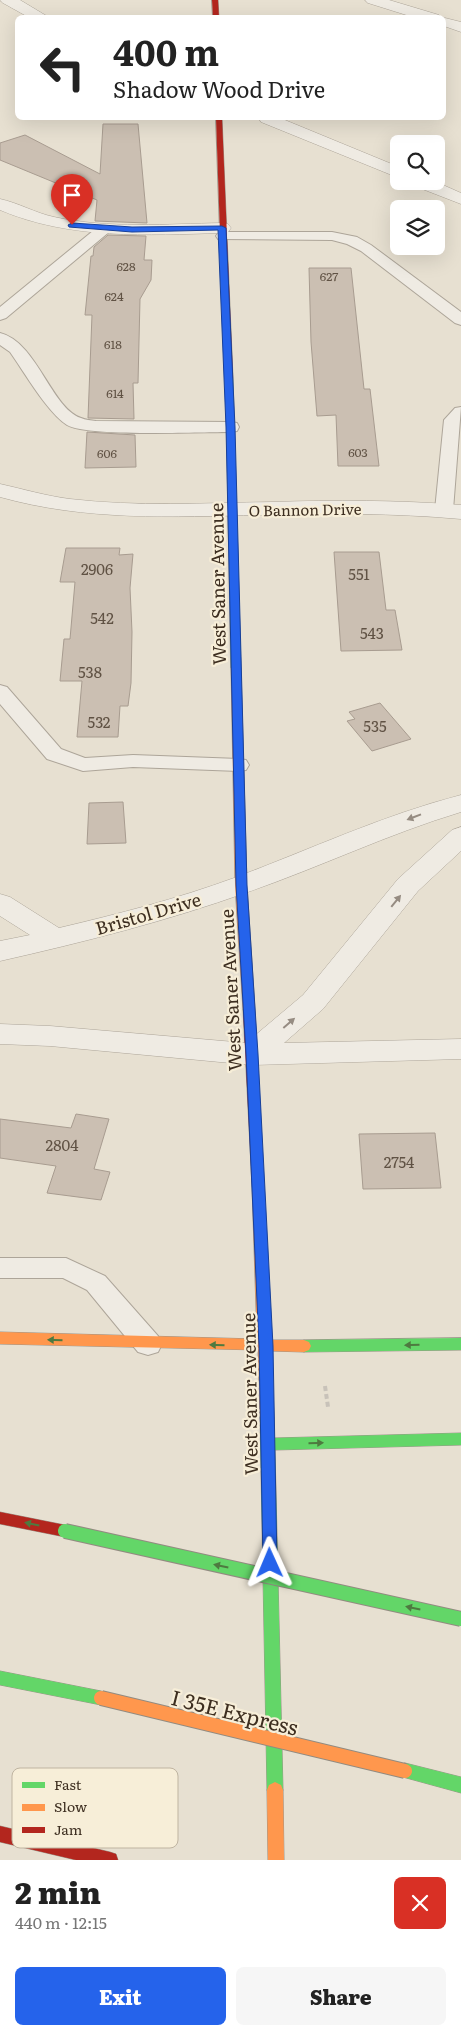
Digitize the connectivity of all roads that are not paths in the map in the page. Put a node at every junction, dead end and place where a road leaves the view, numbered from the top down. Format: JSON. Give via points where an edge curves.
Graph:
{"nodes":[{"id":1,"x":8,"y":0,"type":"edge"},
{"id":2,"x":215,"y":0,"type":"edge"},
{"id":3,"x":373,"y":0,"type":"edge"},
{"id":4,"x":38,"y":15,"type":"edge"},
{"id":5,"x":216,"y":15,"type":"edge"},
{"id":6,"x":424,"y":15,"type":"edge"},
{"id":7,"x":446,"y":22,"type":"edge"},
{"id":8,"x":461,"y":27,"type":"edge"},
{"id":9,"x":219,"y":120,"type":"edge"},
{"id":10,"x":272,"y":120,"type":"edge"},
{"id":11,"x":390,"y":169,"type":"edge"},
{"id":12,"x":440,"y":190,"type":"edge"},
{"id":13,"x":461,"y":199,"type":"edge"},
{"id":14,"x":0,"y":204,"type":"edge"},
{"id":15,"x":104,"y":229,"type":"junction"},
{"id":16,"x":222,"y":232,"type":"junction"},
{"id":17,"x":0,"y":315,"type":"edge"},
{"id":18,"x":461,"y":320,"type":"edge"},
{"id":19,"x":0,"y":338,"type":"edge"},
{"id":20,"x":461,"y":412,"type":"edge"},
{"id":21,"x":231,"y":427,"type":"junction"},
{"id":22,"x":0,"y":490,"type":"edge"},
{"id":23,"x":233,"y":510,"type":"junction"},
{"id":24,"x":452,"y":511,"type":"edge"},
{"id":25,"x":0,"y":691,"type":"edge"},
{"id":26,"x":239,"y":764,"type":"junction"},
{"id":27,"x":461,"y":803,"type":"edge"},
{"id":28,"x":461,"y":836,"type":"edge"},
{"id":29,"x":241,"y":885,"type":"junction"},
{"id":30,"x":0,"y":903,"type":"edge"},
{"id":31,"x":56,"y":939,"type":"junction"},
{"id":32,"x":0,"y":951,"type":"edge"},
{"id":33,"x":0,"y":1034,"type":"edge"},
{"id":34,"x":461,"y":1050,"type":"edge"},
{"id":35,"x":252,"y":1054,"type":"junction"},
{"id":36,"x":0,"y":1268,"type":"edge"},
{"id":37,"x":0,"y":1338,"type":"edge"},
{"id":38,"x":148,"y":1344,"type":"junction"},
{"id":39,"x":461,"y":1344,"type":"edge"},
{"id":40,"x":266,"y":1346,"type":"junction"},
{"id":41,"x":461,"y":1439,"type":"edge"},
{"id":42,"x":268,"y":1444,"type":"junction"},
{"id":43,"x":0,"y":1518,"type":"edge"},
{"id":44,"x":461,"y":1619,"type":"edge"},
{"id":45,"x":0,"y":1678,"type":"edge"},
{"id":46,"x":461,"y":1785,"type":"edge"},
{"id":47,"x":60,"y":1848,"type":"edge"},
{"id":48,"x":110,"y":1860,"type":"edge"},
{"id":49,"x":276,"y":1860,"type":"edge"}],
"edges":[{"from":1,"to":4,"type":"street"},
{"from":2,"to":5,"type":"main road"},
{"from":3,"to":6,"type":"street"},
{"from":7,"to":8,"type":"street"},
{"from":9,"to":16,"type":"main road","name":"West Saner Avenue"},
{"from":10,"to":11,"type":"street"},
{"from":12,"to":13,"type":"street"},
{"from":14,"to":15,"type":"street","via":[[44,219]]},
{"from":15,"to":16,"type":"street"},
{"from":15,"to":17,"type":"lane"},
{"from":16,"to":18,"type":"lane","via":[[332,236],[352,240]]},
{"from":16,"to":21,"type":"main road","name":"West Saner Avenue"},
{"from":19,"to":21,"type":"lane","via":[[16,349],[60,411],[74,422],[96,426]]},
{"from":20,"to":24,"type":"lane","via":[[452,420]]},
{"from":21,"to":23,"type":"main road","name":"West Saner Avenue"},
{"from":22,"to":23,"type":"street","name":"O Bannon Drive","via":[[59,505],[116,510]]},
{"from":23,"to":24,"type":"street","name":"O Bannon Drive","via":[[384,508]]},
{"from":23,"to":26,"type":"main road","name":"West Saner Avenue"},
{"from":25,"to":26,"type":"lane","via":[[54,754],[84,765],[133,761]]},
{"from":26,"to":29,"type":"main road","name":"West Saner Avenue"},
{"from":27,"to":29,"type":"street","name":"Bristol Drive","one_way":true,"via":[[426,813]]},
{"from":35,"to":28,"type":"street","one_way":true,"via":[[313,1002],[408,885]]},
{"from":29,"to":31,"type":"street","name":"Bristol Drive","via":[[171,909]]},
{"from":29,"to":35,"type":"main road","name":"West Saner Avenue"},
{"from":30,"to":31,"type":"street"},
{"from":31,"to":32,"type":"street","name":"Bristol Drive"},
{"from":33,"to":35,"type":"street"},
{"from":34,"to":35,"type":"street"},
{"from":35,"to":40,"type":"main road","name":"West Saner Avenue"},
{"from":36,"to":38,"type":"lane","via":[[66,1268],[96,1282]]},
{"from":38,"to":37,"type":"main road","one_way":true},
{"from":40,"to":38,"type":"main road","one_way":true},
{"from":39,"to":40,"type":"main road","one_way":true},
{"from":40,"to":42,"type":"main road","name":"West Saner Avenue"},
{"from":42,"to":41,"type":"main road","one_way":true},
{"from":42,"to":49,"type":"main road","name":"West Saner Avenue"},
{"from":44,"to":43,"type":"main road","one_way":true,"bridge":true},
{"from":45,"to":46,"type":"main road","name":"I 35E Express","bridge":true,"via":[[101,1698]]},
{"from":47,"to":48,"type":"main road"}]}
